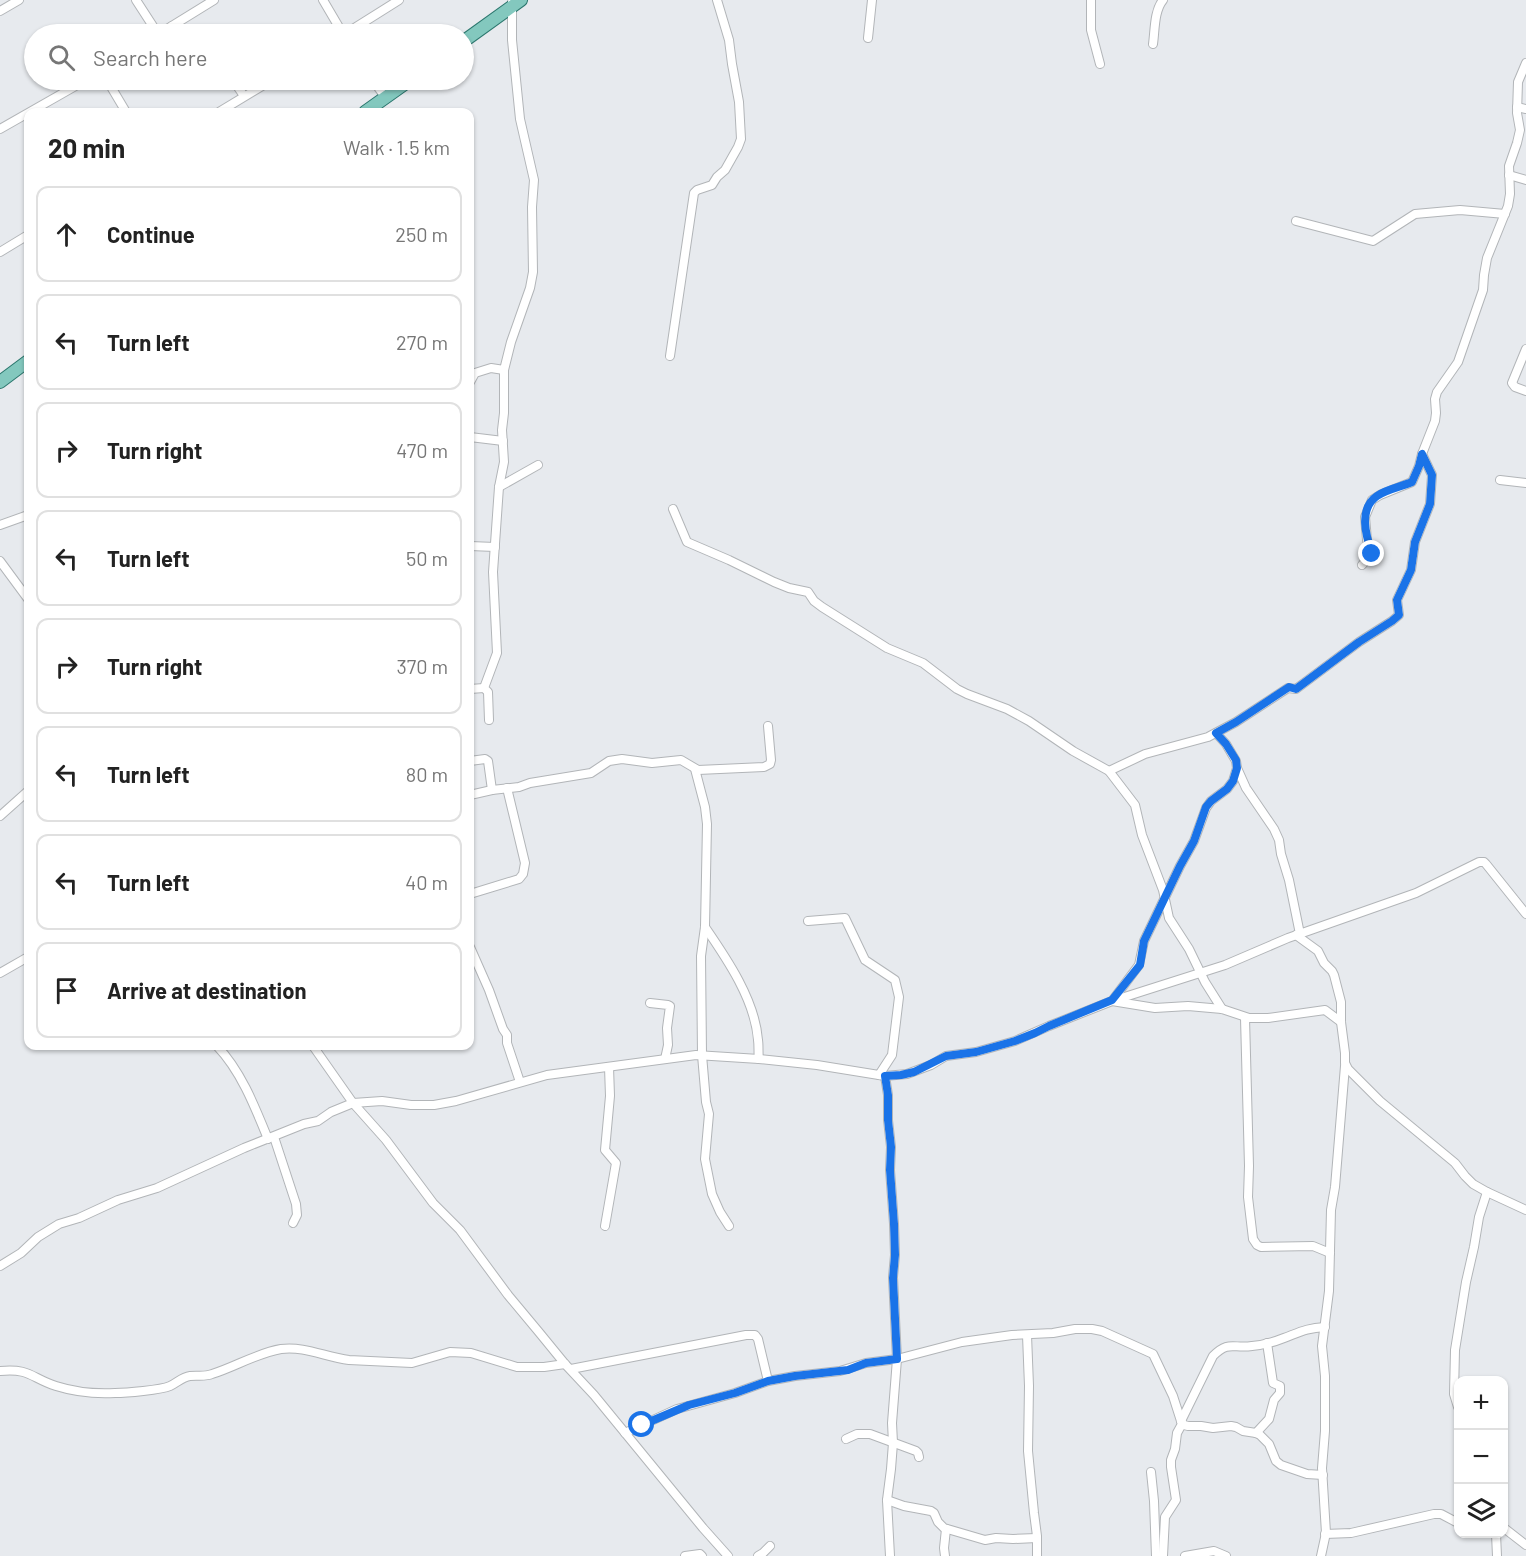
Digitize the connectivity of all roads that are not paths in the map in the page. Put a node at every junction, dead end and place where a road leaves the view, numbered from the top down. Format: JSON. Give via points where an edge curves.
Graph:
{"nodes":[{"id":1,"x":19,"y":0,"type":"edge"},
{"id":2,"x":136,"y":0,"type":"edge"},
{"id":3,"x":214,"y":0,"type":"edge"},
{"id":4,"x":323,"y":0,"type":"edge"},
{"id":5,"x":399,"y":0,"type":"edge"},
{"id":6,"x":717,"y":0,"type":"edge"},
{"id":7,"x":872,"y":0,"type":"edge"},
{"id":8,"x":1091,"y":0,"type":"edge"},
{"id":9,"x":1163,"y":0,"type":"edge"},
{"id":10,"x":515,"y":2,"type":"edge"},
{"id":11,"x":0,"y":11,"type":"edge"},
{"id":12,"x":152,"y":24,"type":"edge"},
{"id":13,"x":175,"y":24,"type":"edge"},
{"id":14,"x":338,"y":24,"type":"edge"},
{"id":15,"x":360,"y":24,"type":"edge"},
{"id":16,"x":474,"y":33,"type":"edge"},
{"id":17,"x":868,"y":38,"type":"dead end"},
{"id":18,"x":1153,"y":44,"type":"dead end"},
{"id":19,"x":1526,"y":63,"type":"edge"},
{"id":20,"x":1100,"y":64,"type":"dead end"},
{"id":21,"x":68,"y":90,"type":"edge"},
{"id":22,"x":113,"y":90,"type":"edge"},
{"id":23,"x":240,"y":90,"type":"edge"},
{"id":24,"x":254,"y":90,"type":"edge"},
{"id":25,"x":380,"y":90,"type":"edge"},
{"id":26,"x":395,"y":90,"type":"edge"},
{"id":27,"x":244,"y":96,"type":"junction"},
{"id":28,"x":385,"y":97,"type":"junction"},
{"id":29,"x":37,"y":108,"type":"edge"},
{"id":30,"x":124,"y":108,"type":"edge"},
{"id":31,"x":225,"y":108,"type":"edge"},
{"id":32,"x":370,"y":108,"type":"edge"},
{"id":33,"x":1521,"y":108,"type":"edge"},
{"id":34,"x":24,"y":115,"type":"edge"},
{"id":35,"x":0,"y":129,"type":"edge"},
{"id":36,"x":1509,"y":175,"type":"junction"},
{"id":37,"x":1526,"y":180,"type":"edge"},
{"id":38,"x":1504,"y":214,"type":"junction"},
{"id":39,"x":1296,"y":221,"type":"dead end"},
{"id":40,"x":24,"y":237,"type":"edge"},
{"id":41,"x":0,"y":252,"type":"edge"},
{"id":42,"x":1526,"y":349,"type":"edge"},
{"id":43,"x":670,"y":356,"type":"dead end"},
{"id":44,"x":24,"y":364,"type":"edge"},
{"id":45,"x":504,"y":370,"type":"junction"},
{"id":46,"x":474,"y":375,"type":"edge"},
{"id":47,"x":0,"y":382,"type":"edge"},
{"id":48,"x":1526,"y":391,"type":"edge"},
{"id":49,"x":474,"y":437,"type":"edge"},
{"id":50,"x":503,"y":441,"type":"junction"},
{"id":51,"x":1422,"y":454,"type":"junction"},
{"id":52,"x":538,"y":465,"type":"dead end"},
{"id":53,"x":1500,"y":480,"type":"dead end"},
{"id":54,"x":1526,"y":483,"type":"edge"},
{"id":55,"x":499,"y":487,"type":"junction"},
{"id":56,"x":673,"y":509,"type":"dead end"},
{"id":57,"x":24,"y":516,"type":"edge"},
{"id":58,"x":0,"y":525,"type":"edge"},
{"id":59,"x":474,"y":546,"type":"edge"},
{"id":60,"x":495,"y":547,"type":"junction"},
{"id":61,"x":0,"y":561,"type":"edge"},
{"id":62,"x":1362,"y":565,"type":"dead end"},
{"id":63,"x":24,"y":594,"type":"edge"},
{"id":64,"x":484,"y":688,"type":"junction"},
{"id":65,"x":474,"y":689,"type":"edge"},
{"id":66,"x":489,"y":720,"type":"dead end"},
{"id":67,"x":768,"y":726,"type":"dead end"},
{"id":68,"x":1216,"y":733,"type":"junction"},
{"id":69,"x":474,"y":760,"type":"edge"},
{"id":70,"x":1237,"y":768,"type":"junction"},
{"id":71,"x":695,"y":769,"type":"junction"},
{"id":72,"x":1109,"y":771,"type":"junction"},
{"id":73,"x":507,"y":788,"type":"junction"},
{"id":74,"x":492,"y":790,"type":"junction"},
{"id":75,"x":474,"y":794,"type":"edge"},
{"id":76,"x":24,"y":795,"type":"edge"},
{"id":77,"x":0,"y":816,"type":"edge"},
{"id":78,"x":474,"y":893,"type":"edge"},
{"id":79,"x":1165,"y":899,"type":"junction"},
{"id":80,"x":1526,"y":914,"type":"edge"},
{"id":81,"x":808,"y":921,"type":"dead end"},
{"id":82,"x":705,"y":927,"type":"junction"},
{"id":83,"x":1298,"y":935,"type":"junction"},
{"id":84,"x":474,"y":956,"type":"edge"},
{"id":85,"x":24,"y":959,"type":"edge"},
{"id":86,"x":0,"y":973,"type":"edge"},
{"id":87,"x":1200,"y":973,"type":"junction"},
{"id":88,"x":1112,"y":1000,"type":"junction"},
{"id":89,"x":650,"y":1003,"type":"dead end"},
{"id":90,"x":1222,"y":1009,"type":"junction"},
{"id":91,"x":1245,"y":1018,"type":"junction"},
{"id":92,"x":1341,"y":1022,"type":"junction"},
{"id":93,"x":221,"y":1050,"type":"edge"},
{"id":94,"x":316,"y":1050,"type":"edge"},
{"id":95,"x":702,"y":1055,"type":"junction"},
{"id":96,"x":665,"y":1059,"type":"junction"},
{"id":97,"x":759,"y":1059,"type":"junction"},
{"id":98,"x":1345,"y":1066,"type":"junction"},
{"id":99,"x":609,"y":1068,"type":"junction"},
{"id":100,"x":882,"y":1075,"type":"junction"},
{"id":101,"x":520,"y":1082,"type":"junction"},
{"id":102,"x":353,"y":1103,"type":"junction"},
{"id":103,"x":271,"y":1138,"type":"junction"},
{"id":104,"x":1487,"y":1192,"type":"junction"},
{"id":105,"x":1526,"y":1210,"type":"edge"},
{"id":106,"x":293,"y":1223,"type":"dead end"},
{"id":107,"x":605,"y":1226,"type":"dead end"},
{"id":108,"x":729,"y":1226,"type":"dead end"},
{"id":109,"x":1330,"y":1253,"type":"junction"},
{"id":110,"x":0,"y":1266,"type":"edge"},
{"id":111,"x":1325,"y":1327,"type":"junction"},
{"id":112,"x":1027,"y":1335,"type":"junction"},
{"id":113,"x":1267,"y":1343,"type":"junction"},
{"id":114,"x":897,"y":1359,"type":"junction"},
{"id":115,"x":568,"y":1367,"type":"junction"},
{"id":116,"x":0,"y":1371,"type":"edge"},
{"id":117,"x":1454,"y":1376,"type":"edge"},
{"id":118,"x":768,"y":1381,"type":"junction"},
{"id":119,"x":1182,"y":1423,"type":"junction"},
{"id":120,"x":625,"y":1433,"type":"junction"},
{"id":121,"x":1256,"y":1433,"type":"junction"},
{"id":122,"x":846,"y":1439,"type":"dead end"},
{"id":123,"x":893,"y":1443,"type":"junction"},
{"id":124,"x":919,"y":1457,"type":"dead end"},
{"id":125,"x":1151,"y":1472,"type":"dead end"},
{"id":126,"x":1323,"y":1475,"type":"junction"},
{"id":127,"x":887,"y":1500,"type":"junction"},
{"id":128,"x":1454,"y":1520,"type":"edge"},
{"id":129,"x":946,"y":1529,"type":"junction"},
{"id":130,"x":1508,"y":1533,"type":"edge"},
{"id":131,"x":1325,"y":1534,"type":"junction"},
{"id":132,"x":1037,"y":1538,"type":"junction"},
{"id":133,"x":1496,"y":1538,"type":"edge"},
{"id":134,"x":1526,"y":1545,"type":"edge"},
{"id":135,"x":770,"y":1546,"type":"dead end"},
{"id":136,"x":684,"y":1556,"type":"edge"},
{"id":137,"x":702,"y":1556,"type":"edge"},
{"id":138,"x":728,"y":1556,"type":"edge"},
{"id":139,"x":758,"y":1556,"type":"edge"},
{"id":140,"x":890,"y":1556,"type":"edge"},
{"id":141,"x":945,"y":1556,"type":"edge"},
{"id":142,"x":1037,"y":1556,"type":"edge"},
{"id":143,"x":1156,"y":1556,"type":"edge"},
{"id":144,"x":1163,"y":1556,"type":"edge"},
{"id":145,"x":1185,"y":1556,"type":"edge"},
{"id":146,"x":1226,"y":1556,"type":"edge"},
{"id":147,"x":1322,"y":1556,"type":"edge"},
{"id":148,"x":1497,"y":1556,"type":"edge"}],
"edges":[{"from":1,"to":11,"type":"street"},
{"from":2,"to":12,"type":"street"},
{"from":3,"to":13,"type":"street"},
{"from":4,"to":14,"type":"street"},
{"from":5,"to":15,"type":"street"},
{"from":6,"to":43,"type":"street","via":[[729,40],[741,139],[712,185],[694,193]]},
{"from":7,"to":17,"type":"street"},
{"from":8,"to":20,"type":"street","via":[[1091,30]]},
{"from":9,"to":18,"type":"street"},
{"from":10,"to":16,"type":"main road"},
{"from":10,"to":45,"type":"street","via":[[513,49],[520,119],[533,174],[533,264],[530,288]]},
{"from":19,"to":33,"type":"street","via":[[1518,82]]},
{"from":21,"to":29,"type":"street"},
{"from":22,"to":30,"type":"street"},
{"from":23,"to":27,"type":"street"},
{"from":24,"to":27,"type":"street"},
{"from":25,"to":28,"type":"street"},
{"from":26,"to":28,"type":"main road"},
{"from":27,"to":31,"type":"street"},
{"from":28,"to":32,"type":"main road"},
{"from":33,"to":36,"type":"street"},
{"from":34,"to":35,"type":"street"},
{"from":36,"to":37,"type":"street"},
{"from":36,"to":38,"type":"street","via":[[1509,200]]},
{"from":38,"to":39,"type":"street","via":[[1460,210],[1415,214],[1373,241]]},
{"from":38,"to":51,"type":"street","via":[[1487,258],[1483,290],[1458,362],[1437,392],[1435,422]]},
{"from":40,"to":41,"type":"street"},
{"from":42,"to":48,"type":"street","via":[[1512,382]]},
{"from":44,"to":47,"type":"main road"},
{"from":45,"to":46,"type":"street","via":[[491,368]]},
{"from":45,"to":50,"type":"street"},
{"from":49,"to":50,"type":"street"},
{"from":50,"to":55,"type":"street"},
{"from":51,"to":62,"type":"street","via":[[1412,482],[1372,500],[1365,517],[1372,554]]},
{"from":51,"to":68,"type":"street","via":[[1432,475],[1430,504],[1415,542],[1411,570],[1397,600],[1399,615],[1296,689],[1289,687]]},
{"from":52,"to":55,"type":"street"},
{"from":53,"to":54,"type":"street"},
{"from":55,"to":60,"type":"street"},
{"from":56,"to":72,"type":"street","via":[[687,542],[774,582],[808,592],[822,607],[887,648],[922,663],[967,694],[1029,721]]},
{"from":57,"to":58,"type":"street"},
{"from":59,"to":60,"type":"street"},
{"from":60,"to":64,"type":"street","via":[[497,652]]},
{"from":61,"to":63,"type":"street"},
{"from":64,"to":65,"type":"street"},
{"from":64,"to":66,"type":"street","via":[[488,692]]},
{"from":67,"to":71,"type":"street","via":[[768,766]]},
{"from":68,"to":70,"type":"street","via":[[1233,753]]},
{"from":68,"to":72,"type":"street","via":[[1145,754]]},
{"from":69,"to":74,"type":"street","via":[[488,760]]},
{"from":70,"to":79,"type":"street","via":[[1227,789],[1206,807]]},
{"from":70,"to":83,"type":"street","via":[[1276,833]]},
{"from":71,"to":73,"type":"street","via":[[681,760],[652,763],[622,759],[609,761],[591,773]]},
{"from":71,"to":82,"type":"street","via":[[707,824]]},
{"from":72,"to":79,"type":"street","via":[[1135,805]]},
{"from":73,"to":74,"type":"street"},
{"from":73,"to":78,"type":"street","via":[[525,863],[523,874],[519,879]]},
{"from":74,"to":75,"type":"street"},
{"from":76,"to":77,"type":"street"},
{"from":79,"to":87,"type":"street","via":[[1169,918]]},
{"from":79,"to":88,"type":"street","via":[[1144,941],[1140,965]]},
{"from":80,"to":83,"type":"street","via":[[1481,862],[1416,892]]},
{"from":81,"to":100,"type":"street","via":[[845,918],[865,960],[895,980],[899,997],[892,1055]]},
{"from":82,"to":95,"type":"street","via":[[701,956]]},
{"from":82,"to":97,"type":"street","via":[[745,993],[759,1041]]},
{"from":83,"to":87,"type":"street"},
{"from":83,"to":92,"type":"street","via":[[1318,951],[1332,971],[1340,993]]},
{"from":84,"to":101,"type":"street","via":[[507,1035]]},
{"from":85,"to":86,"type":"street"},
{"from":87,"to":88,"type":"street"},
{"from":87,"to":90,"type":"street"},
{"from":88,"to":90,"type":"street","via":[[1155,1008]]},
{"from":88,"to":100,"type":"street","via":[[1015,1041],[946,1056],[914,1072]]},
{"from":89,"to":96,"type":"street","via":[[670,1006]]},
{"from":90,"to":91,"type":"street"},
{"from":91,"to":92,"type":"street","via":[[1321,1010]]},
{"from":91,"to":109,"type":"street","via":[[1248,1197],[1253,1239],[1261,1247],[1313,1246]]},
{"from":92,"to":98,"type":"street"},
{"from":93,"to":103,"type":"street","via":[[237,1072]]},
{"from":94,"to":102,"type":"street"},
{"from":95,"to":96,"type":"street"},
{"from":95,"to":97,"type":"street"},
{"from":95,"to":108,"type":"street","via":[[709,1114],[706,1169],[715,1202]]},
{"from":96,"to":99,"type":"street"},
{"from":97,"to":100,"type":"street"},
{"from":98,"to":104,"type":"street","via":[[1473,1184]]},
{"from":98,"to":109,"type":"street"},
{"from":99,"to":101,"type":"street"},
{"from":99,"to":107,"type":"street","via":[[605,1150],[616,1163]]},
{"from":100,"to":114,"type":"street","via":[[888,1095],[891,1147]]},
{"from":101,"to":102,"type":"street","via":[[434,1105]]},
{"from":102,"to":103,"type":"street"},
{"from":102,"to":115,"type":"street"},
{"from":103,"to":106,"type":"street","via":[[297,1208]]},
{"from":103,"to":110,"type":"street","via":[[157,1188],[59,1224]]},
{"from":104,"to":105,"type":"street"},
{"from":104,"to":117,"type":"street","via":[[1466,1282]]},
{"from":109,"to":111,"type":"street"},
{"from":111,"to":113,"type":"street"},
{"from":111,"to":126,"type":"street"},
{"from":112,"to":114,"type":"street","via":[[962,1342]]},
{"from":112,"to":119,"type":"street","via":[[1092,1329],[1151,1352]]},
{"from":112,"to":132,"type":"street","via":[[1028,1451]]},
{"from":113,"to":119,"type":"street","via":[[1219,1350]]},
{"from":113,"to":121,"type":"street","via":[[1273,1383],[1280,1386],[1280,1393],[1269,1419]]},
{"from":114,"to":118,"type":"street"},
{"from":114,"to":123,"type":"street"},
{"from":115,"to":116,"type":"street","via":[[517,1367],[471,1353],[450,1352],[412,1363],[348,1360],[306,1349],[280,1349],[208,1376],[188,1376],[168,1387],[116,1393],[67,1389],[26,1372]]},
{"from":115,"to":118,"type":"street","via":[[752,1335],[758,1339]]},
{"from":115,"to":120,"type":"street"},
{"from":118,"to":120,"type":"street","via":[[677,1409]]},
{"from":119,"to":121,"type":"street","via":[[1213,1428],[1231,1426]]},
{"from":119,"to":144,"type":"street","via":[[1171,1460],[1176,1500],[1166,1517]]},
{"from":120,"to":138,"type":"street"},
{"from":121,"to":126,"type":"street","via":[[1269,1444],[1281,1465]]},
{"from":122,"to":123,"type":"street","via":[[870,1434]]},
{"from":123,"to":124,"type":"street","via":[[916,1451]]},
{"from":123,"to":127,"type":"street"},
{"from":125,"to":143,"type":"street"},
{"from":126,"to":131,"type":"street"},
{"from":127,"to":129,"type":"street","via":[[934,1513]]},
{"from":127,"to":140,"type":"street"},
{"from":128,"to":131,"type":"street","via":[[1434,1514],[1351,1533]]},
{"from":129,"to":132,"type":"street","via":[[985,1540]]},
{"from":129,"to":141,"type":"street"},
{"from":130,"to":134,"type":"street"},
{"from":131,"to":147,"type":"street"},
{"from":132,"to":142,"type":"street"},
{"from":133,"to":148,"type":"street"},
{"from":135,"to":139,"type":"street"},
{"from":136,"to":137,"type":"street"},
{"from":145,"to":146,"type":"street","via":[[1214,1551]]}]}
